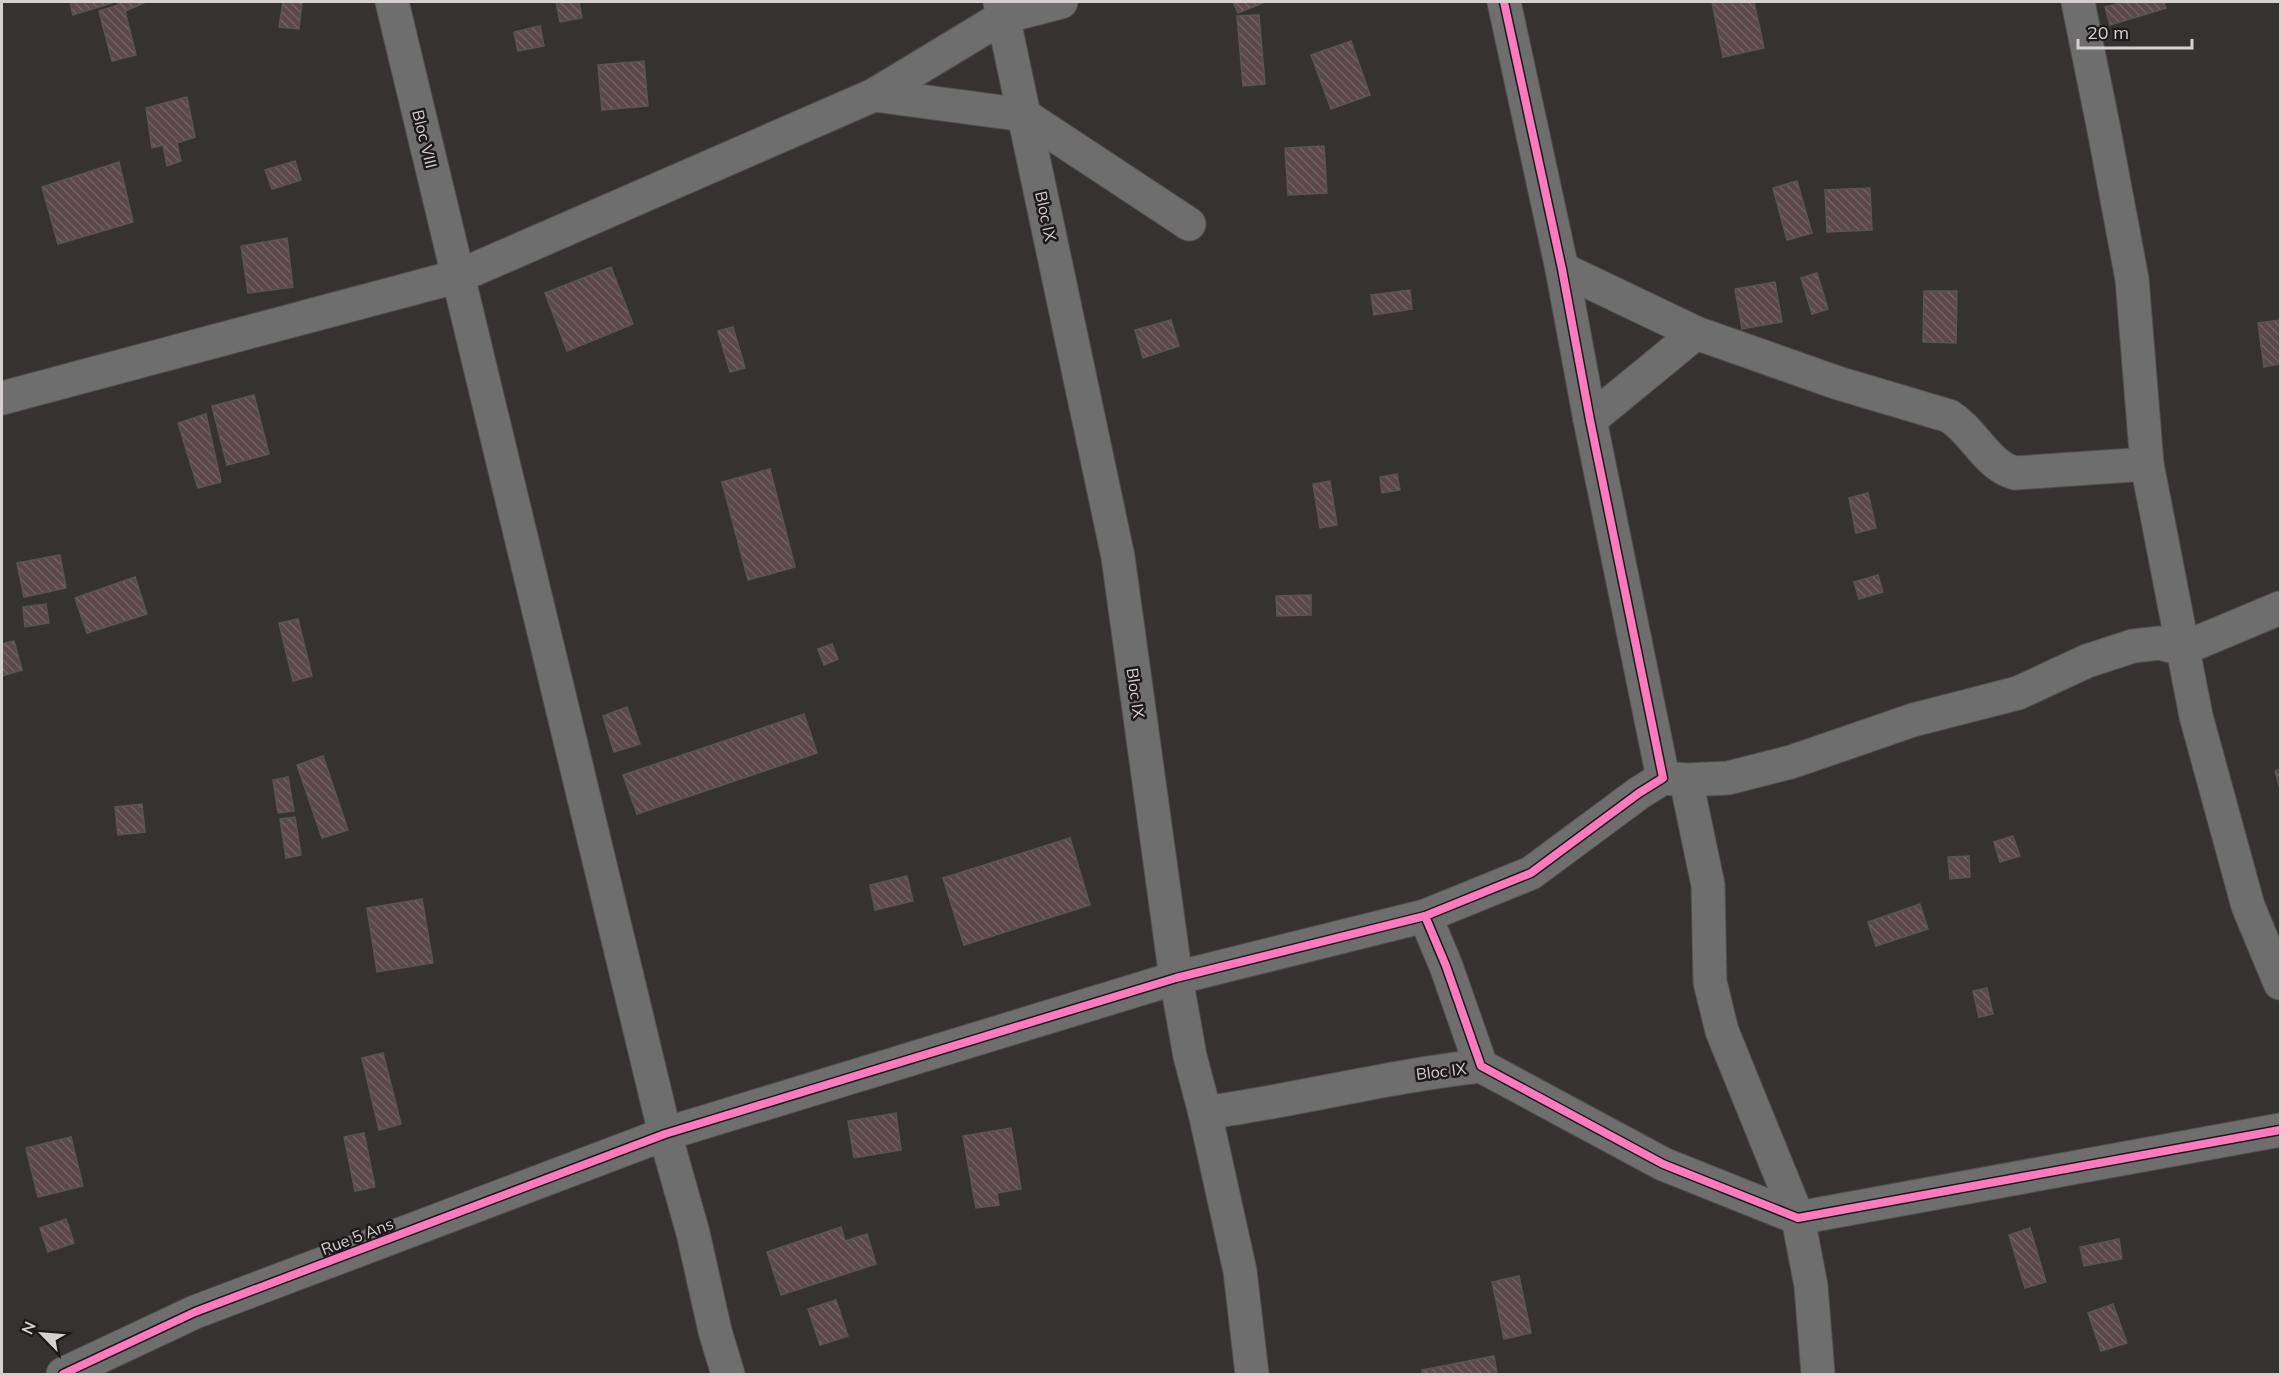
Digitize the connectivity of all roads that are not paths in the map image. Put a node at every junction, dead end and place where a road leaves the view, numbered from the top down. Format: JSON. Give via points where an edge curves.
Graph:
{"nodes":[{"id":1,"x":392,"y":2,"type":"edge"},
{"id":2,"x":1062,"y":2,"type":"edge"},
{"id":3,"x":1504,"y":2,"type":"edge"},
{"id":4,"x":2078,"y":2,"type":"edge"},
{"id":5,"x":1001,"y":9,"type":"edge"},
{"id":6,"x":873,"y":95,"type":"junction"},
{"id":7,"x":1024,"y":115,"type":"junction"},
{"id":8,"x":1189,"y":224,"type":"dead end"},
{"id":9,"x":1562,"y":268,"type":"junction"},
{"id":10,"x":459,"y":276,"type":"junction"},
{"id":11,"x":1696,"y":333,"type":"junction"},
{"id":12,"x":2,"y":398,"type":"edge"},
{"id":13,"x":1590,"y":420,"type":"junction"},
{"id":14,"x":2147,"y":464,"type":"junction"},
{"id":15,"x":2280,"y":608,"type":"edge"},
{"id":16,"x":2182,"y":649,"type":"junction"},
{"id":17,"x":1674,"y":779,"type":"junction"},
{"id":18,"x":1425,"y":916,"type":"junction"},
{"id":19,"x":1176,"y":978,"type":"junction"},
{"id":20,"x":2280,"y":983,"type":"edge"},
{"id":21,"x":1481,"y":1066,"type":"junction"},
{"id":22,"x":1205,"y":1113,"type":"junction"},
{"id":23,"x":2280,"y":1130,"type":"edge"},
{"id":24,"x":665,"y":1134,"type":"junction"},
{"id":25,"x":1798,"y":1218,"type":"junction"},
{"id":26,"x":63,"y":1374,"type":"edge"},
{"id":27,"x":728,"y":1374,"type":"edge"},
{"id":28,"x":1252,"y":1374,"type":"edge"},
{"id":29,"x":1818,"y":1374,"type":"edge"}],
"edges":[{"from":1,"to":10,"type":"street","name":"Bloc VIII"},
{"from":2,"to":5,"type":"street"},
{"from":3,"to":9,"type":"street"},
{"from":4,"to":14,"type":"street","via":[[2132,279]]},
{"from":5,"to":6,"type":"street"},
{"from":5,"to":7,"type":"street","name":"Bloc IX"},
{"from":6,"to":7,"type":"street"},
{"from":6,"to":10,"type":"street"},
{"from":7,"to":8,"type":"street"},
{"from":7,"to":19,"type":"street","name":"Bloc IX","via":[[1118,557]]},
{"from":9,"to":11,"type":"street"},
{"from":9,"to":13,"type":"street"},
{"from":10,"to":12,"type":"street"},
{"from":10,"to":24,"type":"street","name":"Bloc VIII"},
{"from":11,"to":13,"type":"street"},
{"from":11,"to":14,"type":"street","via":[[1838,383],[1949,416],[1996,463],[2015,473]]},
{"from":13,"to":17,"type":"street"},
{"from":14,"to":16,"type":"street"},
{"from":15,"to":16,"type":"street"},
{"from":16,"to":17,"type":"street","via":[[2160,643],[2133,646],[2087,661],[2018,693],[1913,720],[1791,762],[1728,778]]},
{"from":16,"to":20,"type":"street","via":[[2196,716],[2248,906]]},
{"from":17,"to":18,"type":"street","name":"Rue 5 Ans","via":[[1639,792],[1531,873]]},
{"from":17,"to":25,"type":"street","via":[[1708,885],[1710,982],[1722,1031]]},
{"from":18,"to":19,"type":"street","name":"Rue 5 Ans"},
{"from":18,"to":21,"type":"street"},
{"from":19,"to":22,"type":"street","name":"Bloc IX"},
{"from":19,"to":24,"type":"street","name":"Rue 5 Ans"},
{"from":21,"to":22,"type":"street","name":"Bloc IX","via":[[1422,1073]]},
{"from":21,"to":25,"type":"street","via":[[1663,1164]]},
{"from":22,"to":28,"type":"street","via":[[1240,1271]]},
{"from":23,"to":25,"type":"street"},
{"from":24,"to":26,"type":"street","name":"Rue 5 Ans","via":[[195,1312]]},
{"from":24,"to":27,"type":"street","name":"Bloc VIII"},
{"from":25,"to":29,"type":"street","via":[[1810,1286]]}]}
